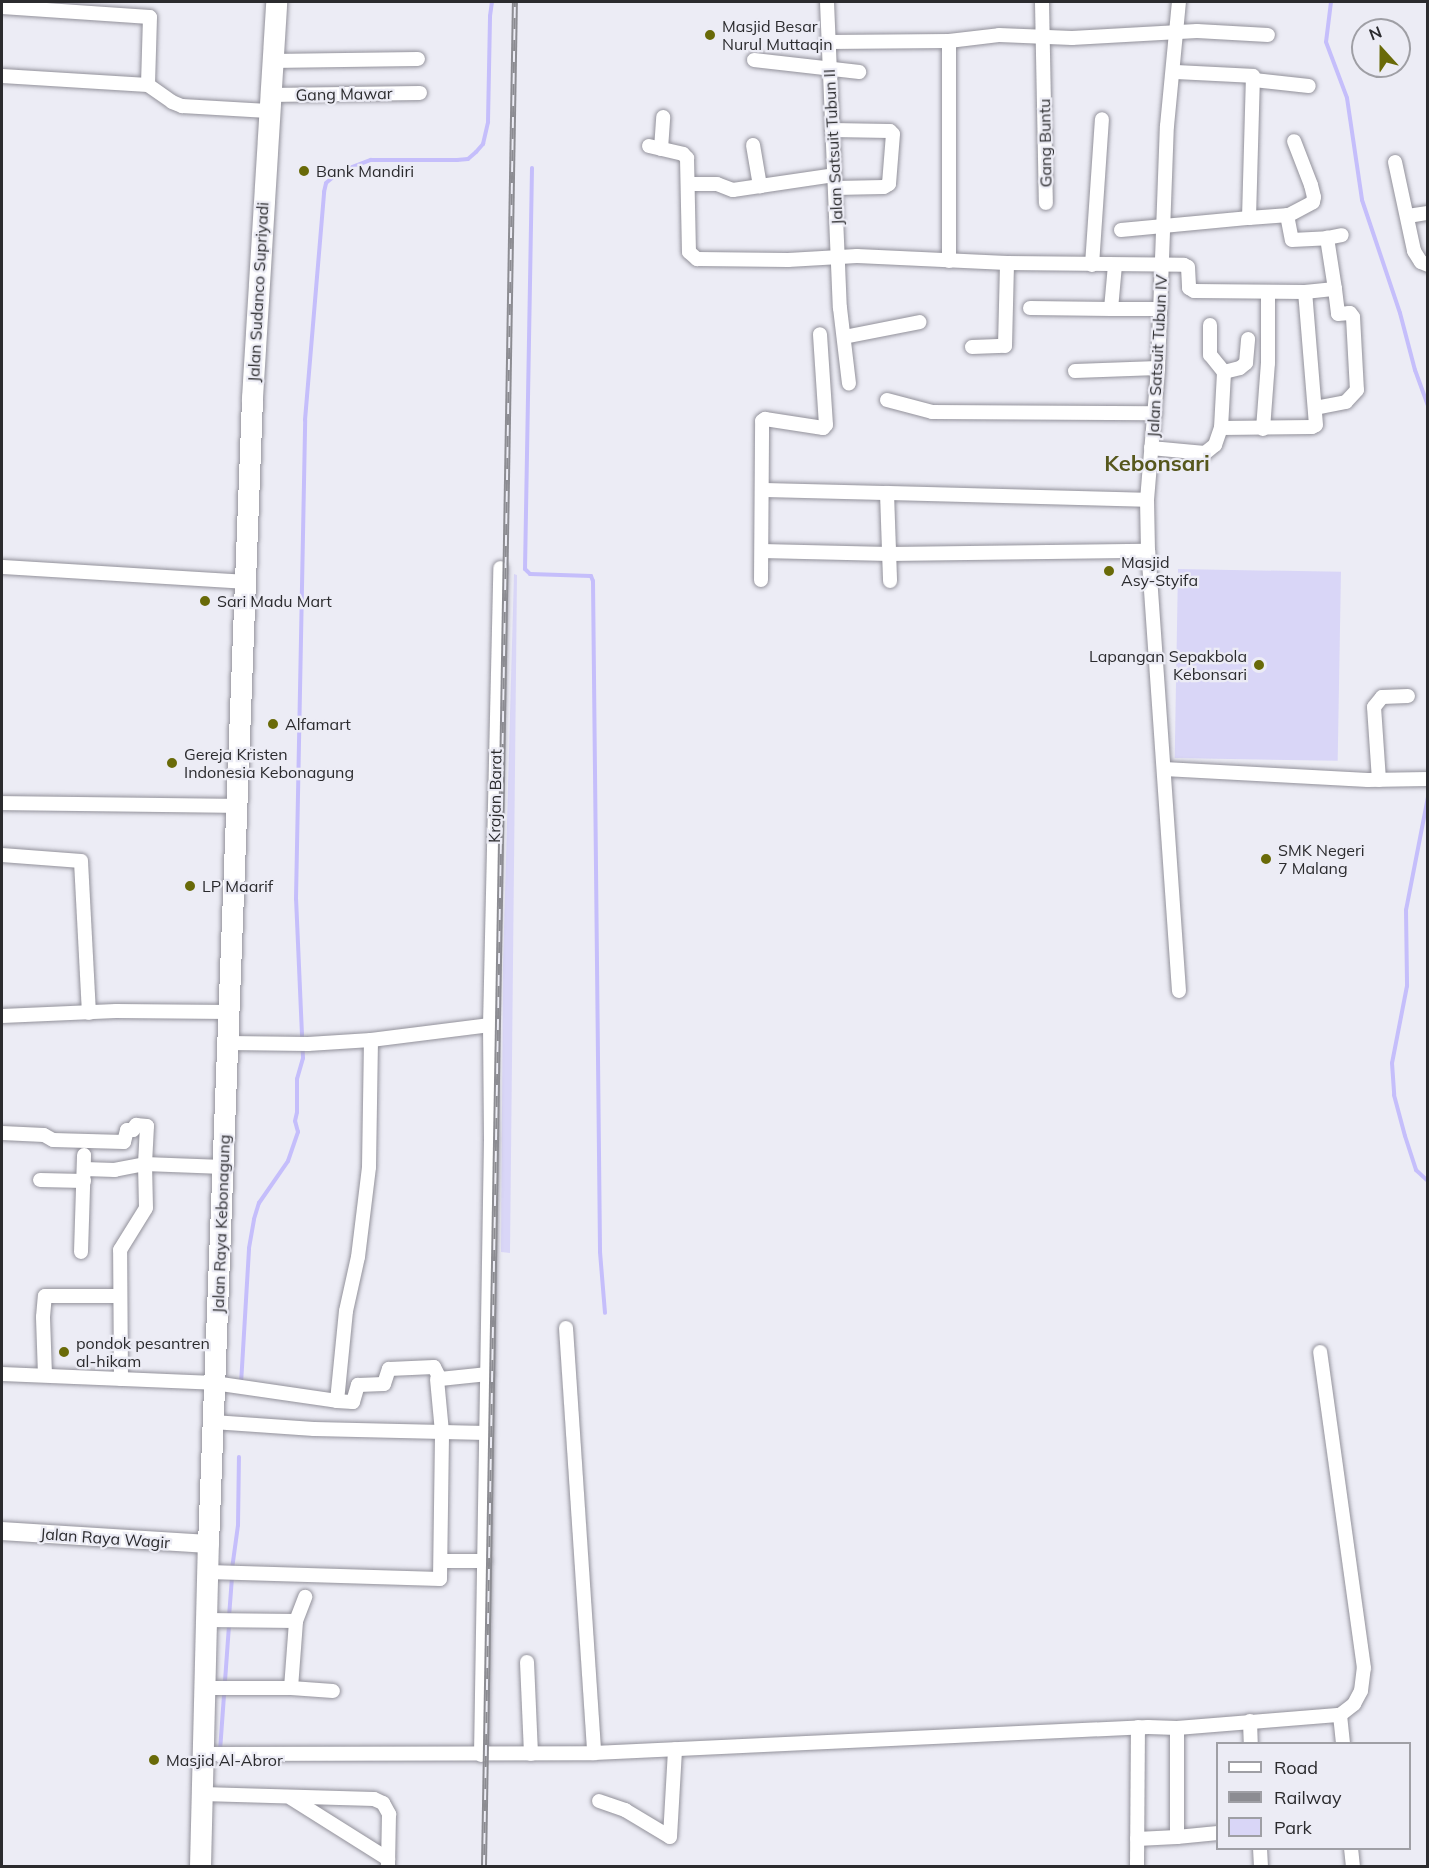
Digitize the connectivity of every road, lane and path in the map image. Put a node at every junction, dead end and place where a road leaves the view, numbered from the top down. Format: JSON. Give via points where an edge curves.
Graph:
{"nodes":[{"id":1,"x":290,"y":2,"type":"edge"},
{"id":2,"x":827,"y":2,"type":"edge"},
{"id":3,"x":1042,"y":2,"type":"edge"},
{"id":4,"x":1179,"y":2,"type":"edge"},
{"id":5,"x":2,"y":7,"type":"edge"},
{"id":6,"x":275,"y":9,"type":"edge"},
{"id":7,"x":1178,"y":33,"type":"junction"},
{"id":8,"x":1268,"y":35,"type":"dead end"},
{"id":9,"x":1041,"y":36,"type":"junction"},
{"id":10,"x":949,"y":41,"type":"junction"},
{"id":11,"x":827,"y":42,"type":"junction"},
{"id":12,"x":418,"y":59,"type":"dead end"},
{"id":13,"x":754,"y":60,"type":"dead end"},
{"id":14,"x":271,"y":61,"type":"junction"},
{"id":15,"x":829,"y":68,"type":"junction"},
{"id":16,"x":859,"y":72,"type":"dead end"},
{"id":17,"x":1173,"y":72,"type":"junction"},
{"id":18,"x":2,"y":76,"type":"edge"},
{"id":19,"x":1254,"y":80,"type":"junction"},
{"id":20,"x":148,"y":85,"type":"junction"},
{"id":21,"x":1309,"y":86,"type":"dead end"},
{"id":22,"x":420,"y":93,"type":"dead end"},
{"id":23,"x":268,"y":103,"type":"junction"},
{"id":24,"x":663,"y":117,"type":"dead end"},
{"id":25,"x":1102,"y":120,"type":"dead end"},
{"id":26,"x":832,"y":130,"type":"junction"},
{"id":27,"x":1294,"y":141,"type":"dead end"},
{"id":28,"x":753,"y":145,"type":"dead end"},
{"id":29,"x":1395,"y":162,"type":"dead end"},
{"id":30,"x":834,"y":182,"type":"junction"},
{"id":31,"x":688,"y":184,"type":"junction"},
{"id":32,"x":760,"y":186,"type":"junction"},
{"id":33,"x":1046,"y":202,"type":"dead end"},
{"id":34,"x":1428,"y":213,"type":"edge"},
{"id":35,"x":1287,"y":215,"type":"junction"},
{"id":36,"x":1408,"y":216,"type":"junction"},
{"id":37,"x":1249,"y":218,"type":"junction"},
{"id":38,"x":1165,"y":225,"type":"junction"},
{"id":39,"x":1121,"y":230,"type":"dead end"},
{"id":40,"x":1342,"y":236,"type":"dead end"},
{"id":41,"x":1327,"y":238,"type":"junction"},
{"id":42,"x":838,"y":257,"type":"junction"},
{"id":43,"x":949,"y":261,"type":"junction"},
{"id":44,"x":1007,"y":263,"type":"junction"},
{"id":45,"x":1092,"y":265,"type":"junction"},
{"id":46,"x":1115,"y":265,"type":"junction"},
{"id":47,"x":1428,"y":265,"type":"edge"},
{"id":48,"x":1162,"y":266,"type":"junction"},
{"id":49,"x":1335,"y":289,"type":"junction"},
{"id":50,"x":1268,"y":292,"type":"junction"},
{"id":51,"x":1305,"y":292,"type":"junction"},
{"id":52,"x":1030,"y":308,"type":"dead end"},
{"id":53,"x":1111,"y":309,"type":"junction"},
{"id":54,"x":1160,"y":309,"type":"junction"},
{"id":55,"x":920,"y":322,"type":"dead end"},
{"id":56,"x":1210,"y":325,"type":"dead end"},
{"id":57,"x":820,"y":334,"type":"dead end"},
{"id":58,"x":844,"y":336,"type":"junction"},
{"id":59,"x":1248,"y":339,"type":"dead end"},
{"id":60,"x":972,"y":347,"type":"dead end"},
{"id":61,"x":1158,"y":368,"type":"junction"},
{"id":62,"x":1075,"y":371,"type":"dead end"},
{"id":63,"x":1224,"y":372,"type":"junction"},
{"id":64,"x":849,"y":383,"type":"dead end"},
{"id":65,"x":886,"y":400,"type":"dead end"},
{"id":66,"x":1316,"y":408,"type":"junction"},
{"id":67,"x":1155,"y":413,"type":"junction"},
{"id":68,"x":1221,"y":428,"type":"junction"},
{"id":69,"x":1263,"y":429,"type":"junction"},
{"id":70,"x":1151,"y":448,"type":"junction"},
{"id":71,"x":762,"y":490,"type":"junction"},
{"id":72,"x":887,"y":493,"type":"junction"},
{"id":73,"x":1147,"y":500,"type":"junction"},
{"id":74,"x":762,"y":551,"type":"junction"},
{"id":75,"x":1148,"y":551,"type":"junction"},
{"id":76,"x":889,"y":554,"type":"junction"},
{"id":77,"x":2,"y":567,"type":"edge"},
{"id":78,"x":500,"y":568,"type":"dead end"},
{"id":79,"x":761,"y":579,"type":"dead end"},
{"id":80,"x":890,"y":581,"type":"dead end"},
{"id":81,"x":245,"y":582,"type":"junction"},
{"id":82,"x":1408,"y":696,"type":"dead end"},
{"id":83,"x":1164,"y":769,"type":"junction"},
{"id":84,"x":1421,"y":779,"type":"edge"},
{"id":85,"x":1379,"y":780,"type":"junction"},
{"id":86,"x":2,"y":803,"type":"edge"},
{"id":87,"x":238,"y":806,"type":"junction"},
{"id":88,"x":2,"y":855,"type":"edge"},
{"id":89,"x":1179,"y":991,"type":"dead end"},
{"id":90,"x":230,"y":1012,"type":"junction"},
{"id":91,"x":89,"y":1013,"type":"junction"},
{"id":92,"x":2,"y":1016,"type":"edge"},
{"id":93,"x":490,"y":1025,"type":"junction"},
{"id":94,"x":371,"y":1040,"type":"junction"},
{"id":95,"x":229,"y":1043,"type":"junction"},
{"id":96,"x":2,"y":1133,"type":"edge"},
{"id":97,"x":145,"y":1164,"type":"junction"},
{"id":98,"x":223,"y":1167,"type":"junction"},
{"id":99,"x":84,"y":1168,"type":"junction"},
{"id":100,"x":40,"y":1180,"type":"dead end"},
{"id":101,"x":81,"y":1252,"type":"dead end"},
{"id":102,"x":118,"y":1296,"type":"junction"},
{"id":103,"x":566,"y":1328,"type":"dead end"},
{"id":104,"x":1320,"y":1352,"type":"dead end"},
{"id":105,"x":2,"y":1374,"type":"edge"},
{"id":106,"x":488,"y":1374,"type":"junction"},
{"id":107,"x":45,"y":1375,"type":"junction"},
{"id":108,"x":121,"y":1379,"type":"junction"},
{"id":109,"x":438,"y":1379,"type":"junction"},
{"id":110,"x":214,"y":1383,"type":"junction"},
{"id":111,"x":337,"y":1401,"type":"junction"},
{"id":112,"x":213,"y":1422,"type":"junction"},
{"id":113,"x":441,"y":1432,"type":"junction"},
{"id":114,"x":486,"y":1433,"type":"junction"},
{"id":115,"x":2,"y":1531,"type":"edge"},
{"id":116,"x":208,"y":1544,"type":"junction"},
{"id":117,"x":441,"y":1561,"type":"junction"},
{"id":118,"x":485,"y":1561,"type":"junction"},
{"id":119,"x":217,"y":1572,"type":"junction"},
{"id":120,"x":305,"y":1597,"type":"dead end"},
{"id":121,"x":214,"y":1620,"type":"junction"},
{"id":122,"x":296,"y":1621,"type":"junction"},
{"id":123,"x":527,"y":1662,"type":"dead end"},
{"id":124,"x":213,"y":1688,"type":"junction"},
{"id":125,"x":291,"y":1688,"type":"junction"},
{"id":126,"x":333,"y":1691,"type":"dead end"},
{"id":127,"x":1340,"y":1715,"type":"junction"},
{"id":128,"x":1250,"y":1721,"type":"junction"},
{"id":129,"x":1137,"y":1727,"type":"junction"},
{"id":130,"x":1177,"y":1728,"type":"junction"},
{"id":131,"x":1251,"y":1742,"type":"edge"},
{"id":132,"x":1343,"y":1742,"type":"edge"},
{"id":133,"x":675,"y":1749,"type":"junction"},
{"id":134,"x":594,"y":1753,"type":"junction"},
{"id":135,"x":202,"y":1754,"type":"junction"},
{"id":136,"x":531,"y":1754,"type":"junction"},
{"id":137,"x":481,"y":1755,"type":"junction"},
{"id":138,"x":202,"y":1794,"type":"junction"},
{"id":139,"x":289,"y":1797,"type":"junction"},
{"id":140,"x":598,"y":1800,"type":"dead end"},
{"id":141,"x":1216,"y":1833,"type":"edge"},
{"id":142,"x":1177,"y":1837,"type":"junction"},
{"id":143,"x":1137,"y":1839,"type":"junction"},
{"id":144,"x":1260,"y":1850,"type":"edge"},
{"id":145,"x":1351,"y":1850,"type":"edge"},
{"id":146,"x":388,"y":1863,"type":"edge"},
{"id":147,"x":200,"y":1866,"type":"edge"},
{"id":148,"x":1137,"y":1866,"type":"edge"},
{"id":149,"x":1261,"y":1866,"type":"edge"},
{"id":150,"x":1353,"y":1866,"type":"edge"}],
"edges":[{"from":1,"to":6,"type":"highway"},
{"from":2,"to":11,"type":"street","name":"Jalan Satsuit Tubun II"},
{"from":3,"to":9,"type":"street","name":"Gang Buntu"},
{"from":4,"to":7,"type":"street","name":"Jalan Satsuit Tubun IV"},
{"from":5,"to":20,"type":"street","via":[[150,17]]},
{"from":6,"to":14,"type":"highway","name":"Jalan Sudanco Supriyadi"},
{"from":7,"to":8,"type":"street"},
{"from":7,"to":9,"type":"street"},
{"from":7,"to":17,"type":"street","name":"Jalan Satsuit Tubun IV"},
{"from":9,"to":10,"type":"street","via":[[999,35]]},
{"from":9,"to":33,"type":"street","name":"Gang Buntu"},
{"from":10,"to":11,"type":"street"},
{"from":10,"to":43,"type":"street"},
{"from":11,"to":15,"type":"street","name":"Jalan Satsuit Tubun II"},
{"from":12,"to":14,"type":"street","name":"Gang Mawar"},
{"from":13,"to":15,"type":"street"},
{"from":14,"to":23,"type":"highway","name":"Jalan Sudanco Supriyadi"},
{"from":15,"to":16,"type":"street"},
{"from":15,"to":26,"type":"street","name":"Jalan Satsuit Tubun II"},
{"from":17,"to":19,"type":"street","via":[[1249,74]]},
{"from":17,"to":38,"type":"street","name":"Jalan Satsuit Tubun IV","via":[[1167,126]]},
{"from":18,"to":20,"type":"street"},
{"from":19,"to":21,"type":"street"},
{"from":19,"to":37,"type":"street"},
{"from":20,"to":23,"type":"street","name":"Gang Mawar","via":[[183,105]]},
{"from":22,"to":23,"type":"street","name":"Gang Mawar"},
{"from":23,"to":81,"type":"highway","name":"Jalan Sudanco Supriyadi"},
{"from":24,"to":31,"type":"street","via":[[655,147],[687,158]]},
{"from":25,"to":45,"type":"street"},
{"from":26,"to":30,"type":"street","name":"Jalan Satsuit Tubun II"},
{"from":26,"to":30,"type":"street","via":[[890,131],[893,136],[888,186]]},
{"from":27,"to":35,"type":"street","via":[[1314,197],[1309,205]]},
{"from":28,"to":32,"type":"street"},
{"from":29,"to":36,"type":"street"},
{"from":30,"to":32,"type":"street"},
{"from":30,"to":42,"type":"street","name":"Jalan Satsuit Tubun II"},
{"from":31,"to":32,"type":"street","via":[[717,184],[734,190]]},
{"from":31,"to":42,"type":"street","via":[[689,252],[694,258]]},
{"from":34,"to":36,"type":"street"},
{"from":35,"to":37,"type":"street"},
{"from":35,"to":41,"type":"street","via":[[1292,240]]},
{"from":36,"to":47,"type":"street","via":[[1414,250],[1420,262]]},
{"from":37,"to":38,"type":"street"},
{"from":38,"to":39,"type":"street"},
{"from":38,"to":48,"type":"street","name":"Jalan Satsuit Tubun IV"},
{"from":40,"to":41,"type":"street"},
{"from":41,"to":49,"type":"street"},
{"from":42,"to":43,"type":"street"},
{"from":42,"to":58,"type":"street","name":"Jalan Satsuit Tubun II"},
{"from":43,"to":44,"type":"street"},
{"from":44,"to":45,"type":"street"},
{"from":44,"to":60,"type":"street","via":[[1005,346]]},
{"from":45,"to":46,"type":"street"},
{"from":46,"to":48,"type":"street"},
{"from":46,"to":53,"type":"street"},
{"from":48,"to":50,"type":"street","via":[[1188,266],[1192,291]]},
{"from":48,"to":54,"type":"street","name":"Jalan Satsuit Tubun IV"},
{"from":49,"to":51,"type":"street"},
{"from":49,"to":66,"type":"street","via":[[1338,314],[1350,313],[1353,317],[1357,390],[1346,402]]},
{"from":50,"to":51,"type":"street"},
{"from":50,"to":69,"type":"street"},
{"from":51,"to":66,"type":"street"},
{"from":52,"to":53,"type":"street"},
{"from":53,"to":54,"type":"street"},
{"from":54,"to":61,"type":"street","name":"Jalan Satsuit Tubun IV"},
{"from":55,"to":58,"type":"street"},
{"from":56,"to":63,"type":"street","via":[[1210,355]]},
{"from":57,"to":71,"type":"street","via":[[826,425],[823,428],[763,420]]},
{"from":58,"to":64,"type":"street","name":"Jalan Satsuit Tubun II"},
{"from":59,"to":63,"type":"street","via":[[1246,363]]},
{"from":61,"to":62,"type":"street"},
{"from":61,"to":67,"type":"street","name":"Jalan Satsuit Tubun IV"},
{"from":63,"to":68,"type":"street"},
{"from":65,"to":67,"type":"street","via":[[932,412]]},
{"from":66,"to":69,"type":"street","via":[[1315,426]]},
{"from":67,"to":70,"type":"street","name":"Jalan Satsuit Tubun IV"},
{"from":68,"to":69,"type":"street"},
{"from":68,"to":70,"type":"street","via":[[1215,445],[1205,453]]},
{"from":70,"to":73,"type":"street","name":"Jalan Satsuit Tubun IV"},
{"from":71,"to":72,"type":"street"},
{"from":71,"to":74,"type":"street"},
{"from":72,"to":73,"type":"street"},
{"from":72,"to":76,"type":"street"},
{"from":73,"to":75,"type":"street","name":"Jalan Satsuit Tubun IV"},
{"from":74,"to":76,"type":"street"},
{"from":74,"to":79,"type":"street"},
{"from":75,"to":76,"type":"street"},
{"from":75,"to":83,"type":"street","name":"Jalan Satsuit Tubun IV"},
{"from":76,"to":80,"type":"street"},
{"from":77,"to":81,"type":"street"},
{"from":78,"to":93,"type":"street","name":"Krajan Barat"},
{"from":81,"to":87,"type":"highway","name":"Jalan Raya Kebonagung"},
{"from":82,"to":85,"type":"street","via":[[1382,697],[1374,707]]},
{"from":83,"to":85,"type":"street"},
{"from":83,"to":89,"type":"street","name":"Jalan Satsuit Tubun IV"},
{"from":84,"to":85,"type":"street"},
{"from":86,"to":87,"type":"street"},
{"from":87,"to":90,"type":"highway","name":"Jalan Raya Kebonagung"},
{"from":88,"to":91,"type":"street","via":[[81,861]]},
{"from":90,"to":91,"type":"street"},
{"from":90,"to":95,"type":"highway","name":"Jalan Raya Kebonagung"},
{"from":91,"to":92,"type":"street"},
{"from":93,"to":94,"type":"street"},
{"from":93,"to":106,"type":"street","name":"Krajan Barat"},
{"from":94,"to":95,"type":"street"},
{"from":94,"to":111,"type":"street","via":[[369,1167],[358,1257],[346,1311]]},
{"from":95,"to":98,"type":"highway","name":"Jalan Raya Kebonagung"},
{"from":96,"to":97,"type":"street","via":[[44,1135],[53,1140],[124,1142],[127,1130],[147,1125]]},
{"from":97,"to":98,"type":"street"},
{"from":97,"to":99,"type":"street","via":[[115,1170]]},
{"from":97,"to":102,"type":"street","via":[[147,1204],[120,1250]]},
{"from":98,"to":110,"type":"highway","name":"Jalan Raya Kebonagung"},
{"from":99,"to":100,"type":"street"},
{"from":99,"to":101,"type":"street"},
{"from":102,"to":107,"type":"street","via":[[45,1296]]},
{"from":102,"to":108,"type":"street"},
{"from":103,"to":134,"type":"street"},
{"from":104,"to":127,"type":"street","via":[[1364,1668],[1361,1691],[1354,1704]]},
{"from":105,"to":107,"type":"street"},
{"from":106,"to":109,"type":"street"},
{"from":106,"to":114,"type":"street","name":"Krajan Barat"},
{"from":107,"to":108,"type":"street"},
{"from":108,"to":110,"type":"street"},
{"from":109,"to":111,"type":"street","via":[[434,1367],[389,1369],[384,1384],[358,1385],[353,1402]]},
{"from":109,"to":113,"type":"street"},
{"from":110,"to":111,"type":"street"},
{"from":110,"to":112,"type":"highway","name":"Jalan Raya Kebonagung"},
{"from":112,"to":113,"type":"street"},
{"from":112,"to":116,"type":"highway","name":"Jalan Raya Kebonagung"},
{"from":113,"to":114,"type":"street"},
{"from":113,"to":117,"type":"street"},
{"from":114,"to":118,"type":"street","name":"Krajan Barat"},
{"from":115,"to":116,"type":"main road","name":"Jalan Raya Wagir"},
{"from":116,"to":119,"type":"highway","name":"Jalan Raya Kebonagung"},
{"from":117,"to":118,"type":"street"},
{"from":117,"to":119,"type":"street","via":[[440,1579]]},
{"from":118,"to":137,"type":"street","name":"Krajan Barat"},
{"from":119,"to":121,"type":"highway","name":"Jalan Raya Kebonagung"},
{"from":120,"to":122,"type":"street"},
{"from":121,"to":122,"type":"street"},
{"from":121,"to":124,"type":"highway","name":"Jalan Raya Kebonagung"},
{"from":122,"to":125,"type":"street"},
{"from":123,"to":136,"type":"street"},
{"from":124,"to":125,"type":"street"},
{"from":124,"to":135,"type":"highway","name":"Jalan Raya Kebonagung"},
{"from":125,"to":126,"type":"street"},
{"from":127,"to":128,"type":"street"},
{"from":127,"to":132,"type":"street"},
{"from":128,"to":130,"type":"street"},
{"from":128,"to":131,"type":"street"},
{"from":129,"to":130,"type":"street"},
{"from":129,"to":133,"type":"street"},
{"from":129,"to":143,"type":"street"},
{"from":130,"to":142,"type":"street"},
{"from":133,"to":134,"type":"street"},
{"from":133,"to":140,"type":"street","via":[[670,1837],[625,1810]]},
{"from":134,"to":136,"type":"street"},
{"from":135,"to":137,"type":"street"},
{"from":135,"to":138,"type":"highway","name":"Jalan Raya Kebonagung"},
{"from":136,"to":137,"type":"street"},
{"from":138,"to":139,"type":"street"},
{"from":138,"to":147,"type":"highway","name":"Jalan Raya Kebonagung"},
{"from":139,"to":146,"type":"street"},
{"from":139,"to":146,"type":"street","via":[[383,1803],[389,1815]]},
{"from":141,"to":142,"type":"street"},
{"from":142,"to":143,"type":"street"},
{"from":143,"to":148,"type":"street"},
{"from":144,"to":149,"type":"street"},
{"from":145,"to":150,"type":"street"}]}
